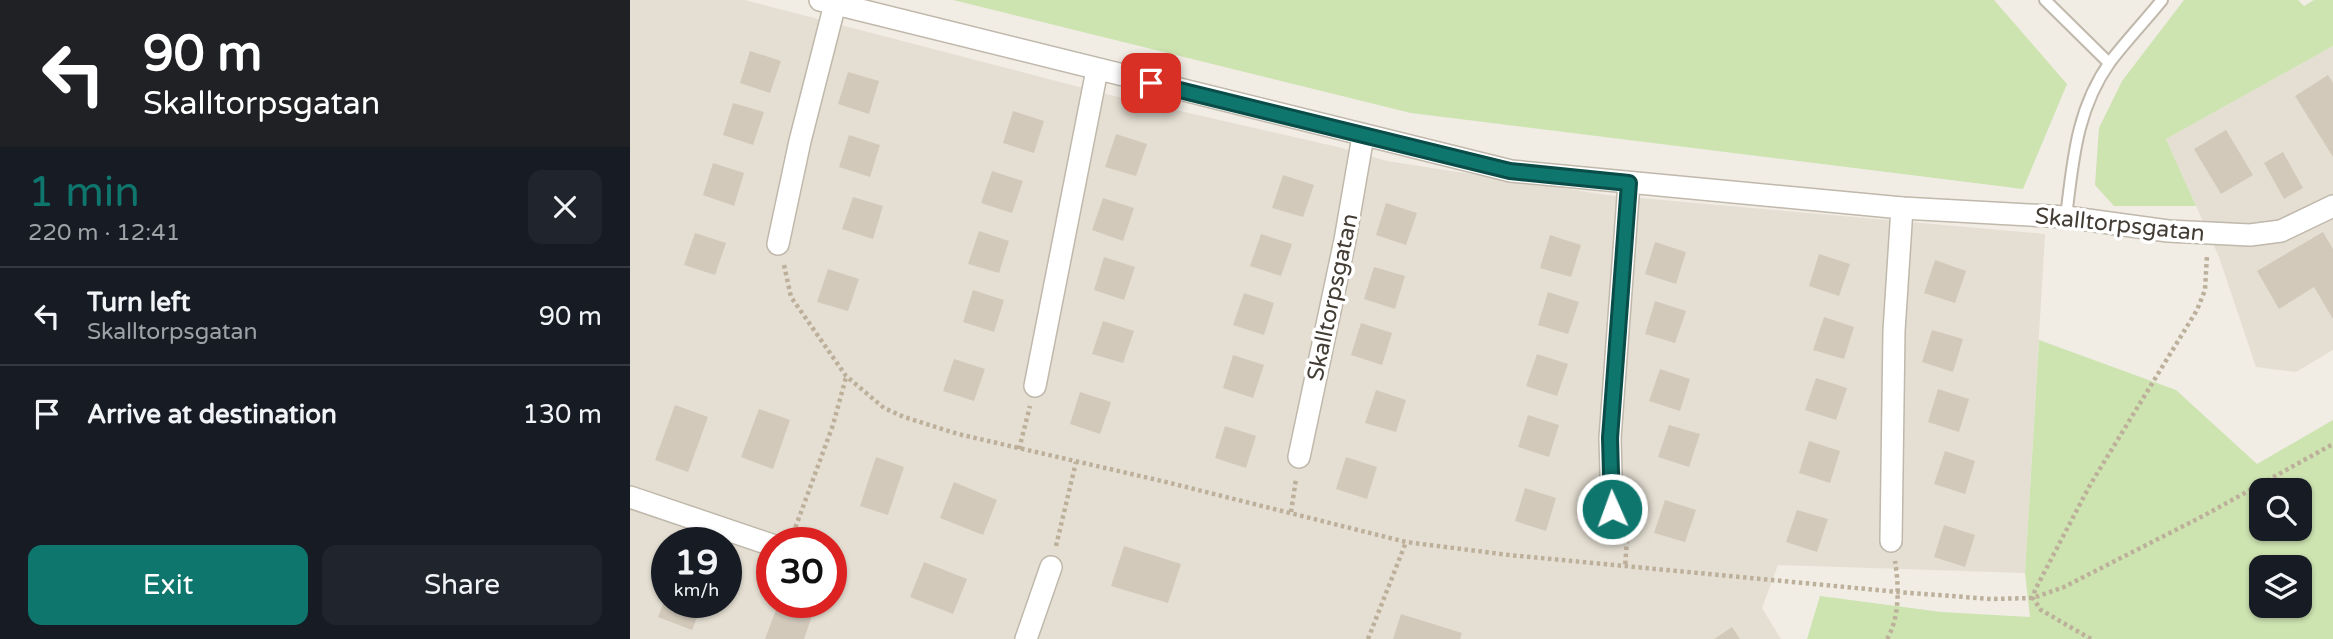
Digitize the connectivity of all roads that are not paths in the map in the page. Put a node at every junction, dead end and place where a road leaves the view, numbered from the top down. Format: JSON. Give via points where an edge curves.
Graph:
{"nodes":[{"id":1,"x":2162,"y":0,"type":"edge"},
{"id":2,"x":828,"y":2,"type":"edge"},
{"id":3,"x":2050,"y":2,"type":"edge"},
{"id":4,"x":2109,"y":64,"type":"junction"},
{"id":5,"x":1097,"y":70,"type":"junction"},
{"id":6,"x":1363,"y":136,"type":"junction"},
{"id":7,"x":1629,"y":183,"type":"junction"},
{"id":8,"x":2333,"y":206,"type":"edge"},
{"id":9,"x":1902,"y":208,"type":"junction"},
{"id":10,"x":2066,"y":217,"type":"junction"},
{"id":11,"x":778,"y":244,"type":"road end"},
{"id":12,"x":1035,"y":386,"type":"road end"},
{"id":13,"x":1299,"y":457,"type":"road end"},
{"id":14,"x":630,"y":497,"type":"edge"},
{"id":15,"x":1612,"y":509,"type":"road end"},
{"id":16,"x":756,"y":540,"type":"edge"},
{"id":17,"x":1891,"y":541,"type":"road end"},
{"id":18,"x":1051,"y":567,"type":"road end"},
{"id":19,"x":1026,"y":639,"type":"edge"}],
"edges":[{"from":1,"to":4,"type":"lane"},
{"from":2,"to":5,"type":"street","name":"Skalltorpsgatan"},
{"from":2,"to":11,"type":"street","name":"Skalltorpsgatan"},
{"from":3,"to":4,"type":"lane"},
{"from":4,"to":10,"type":"lane","via":[[2085,107],[2075,141]]},
{"from":5,"to":6,"type":"street","name":"Skalltorpsgatan"},
{"from":5,"to":12,"type":"street"},
{"from":6,"to":7,"type":"street","name":"Skalltorpsgatan","via":[[1510,171]]},
{"from":6,"to":13,"type":"street","name":"Skalltorpsgatan","via":[[1346,240]]},
{"from":7,"to":9,"type":"street","name":"Skalltorpsgatan"},
{"from":7,"to":15,"type":"street","via":[[1610,438]]},
{"from":8,"to":10,"type":"street","name":"Skalltorpsgatan","via":[[2281,231],[2250,235],[2168,231]]},
{"from":9,"to":10,"type":"street","name":"Skalltorpsgatan"},
{"from":9,"to":17,"type":"street","via":[[1894,331]]},
{"from":14,"to":16,"type":"street"},
{"from":18,"to":19,"type":"street"}]}
